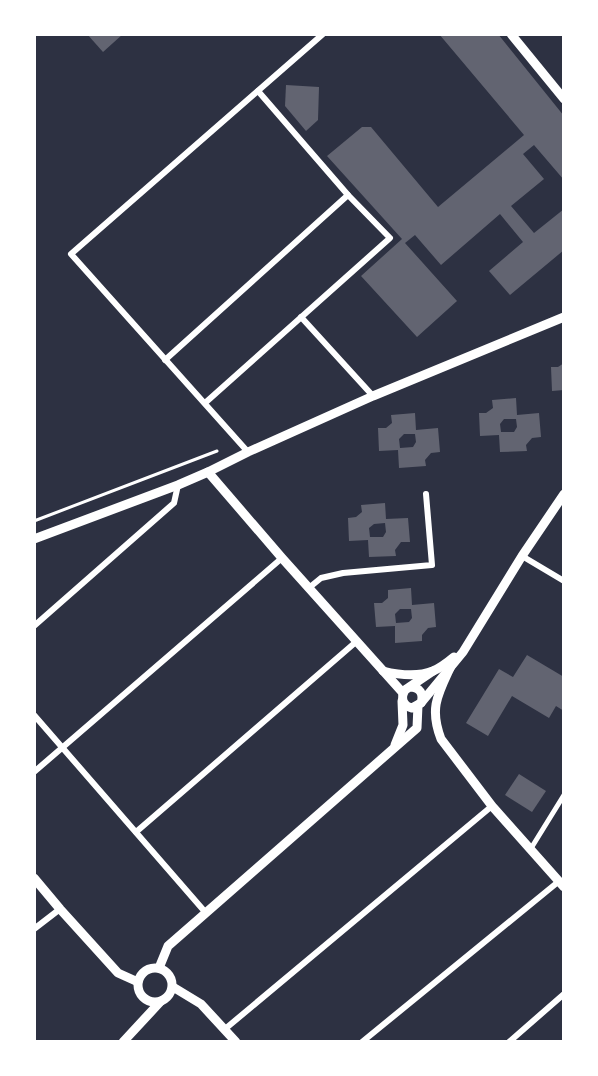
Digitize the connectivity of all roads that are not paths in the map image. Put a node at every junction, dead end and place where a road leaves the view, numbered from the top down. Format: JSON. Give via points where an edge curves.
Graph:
{"nodes":[{"id":1,"x":323,"y":34,"type":"edge"},
{"id":2,"x":511,"y":34,"type":"edge"},
{"id":3,"x":258,"y":91,"type":"junction"},
{"id":4,"x":564,"y":99,"type":"edge"},
{"id":5,"x":348,"y":195,"type":"junction"},
{"id":6,"x":301,"y":317,"type":"junction"},
{"id":7,"x":564,"y":317,"type":"edge"},
{"id":8,"x":165,"y":360,"type":"junction"},
{"id":9,"x":373,"y":396,"type":"junction"},
{"id":10,"x":205,"y":404,"type":"junction"},
{"id":11,"x":248,"y":452,"type":"junction"},
{"id":12,"x":208,"y":472,"type":"junction"},
{"id":13,"x":178,"y":485,"type":"junction"},
{"id":14,"x":426,"y":494,"type":"dead end"},
{"id":15,"x":564,"y":494,"type":"edge"},
{"id":16,"x":34,"y":539,"type":"edge"},
{"id":17,"x":522,"y":556,"type":"junction"},
{"id":18,"x":282,"y":558,"type":"junction"},
{"id":19,"x":564,"y":581,"type":"edge"},
{"id":20,"x":310,"y":587,"type":"junction"},
{"id":21,"x":34,"y":626,"type":"edge"},
{"id":22,"x":357,"y":641,"type":"junction"},
{"id":23,"x":463,"y":652,"type":"junction"},
{"id":24,"x":451,"y":666,"type":"junction"},
{"id":25,"x":383,"y":671,"type":"junction"},
{"id":26,"x":433,"y":671,"type":"junction"},
{"id":27,"x":405,"y":693,"type":"junction"},
{"id":28,"x":421,"y":700,"type":"junction"},
{"id":29,"x":34,"y":715,"type":"edge"},
{"id":30,"x":435,"y":717,"type":"junction"},
{"id":31,"x":63,"y":747,"type":"junction"},
{"id":32,"x":395,"y":748,"type":"junction"},
{"id":33,"x":34,"y":772,"type":"edge"},
{"id":34,"x":564,"y":795,"type":"edge"},
{"id":35,"x":492,"y":806,"type":"junction"},
{"id":36,"x":136,"y":832,"type":"junction"},
{"id":37,"x":530,"y":850,"type":"junction"},
{"id":38,"x":34,"y":878,"type":"edge"},
{"id":39,"x":561,"y":885,"type":"edge"},
{"id":40,"x":60,"y":909,"type":"junction"},
{"id":41,"x":206,"y":913,"type":"junction"},
{"id":42,"x":34,"y":929,"type":"edge"},
{"id":43,"x":159,"y":968,"type":"junction"},
{"id":44,"x":138,"y":982,"type":"junction"},
{"id":45,"x":173,"y":987,"type":"junction"},
{"id":46,"x":564,"y":994,"type":"edge"},
{"id":47,"x":161,"y":1001,"type":"junction"},
{"id":48,"x":225,"y":1029,"type":"junction"},
{"id":49,"x":123,"y":1041,"type":"edge"},
{"id":50,"x":236,"y":1041,"type":"edge"},
{"id":51,"x":362,"y":1041,"type":"edge"},
{"id":52,"x":509,"y":1041,"type":"edge"}],
"edges":[{"from":1,"to":3,"type":"street"},
{"from":2,"to":4,"type":"street"},
{"from":3,"to":5,"type":"street"},
{"from":3,"to":8,"type":"street","via":[[70,254]]},
{"from":5,"to":6,"type":"street","via":[[390,238]]},
{"from":5,"to":8,"type":"street"},
{"from":6,"to":9,"type":"street"},
{"from":6,"to":10,"type":"street"},
{"from":7,"to":9,"type":"street"},
{"from":8,"to":10,"type":"street"},
{"from":9,"to":11,"type":"street"},
{"from":10,"to":11,"type":"street"},
{"from":11,"to":12,"type":"street"},
{"from":12,"to":13,"type":"street"},
{"from":12,"to":18,"type":"street"},
{"from":13,"to":16,"type":"street"},
{"from":13,"to":21,"type":"street","via":[[174,503]]},
{"from":14,"to":20,"type":"street","via":[[432,565],[343,573],[321,578]]},
{"from":15,"to":17,"type":"street"},
{"from":17,"to":19,"type":"street"},
{"from":17,"to":23,"type":"street"},
{"from":18,"to":20,"type":"street"},
{"from":18,"to":31,"type":"street"},
{"from":20,"to":22,"type":"street"},
{"from":22,"to":25,"type":"street"},
{"from":22,"to":36,"type":"street"},
{"from":23,"to":24,"type":"street"},
{"from":23,"to":26,"type":"street"},
{"from":24,"to":28,"type":"street"},
{"from":24,"to":30,"type":"street","via":[[435,704]]},
{"from":25,"to":26,"type":"street","via":[[404,675]]},
{"from":25,"to":27,"type":"street"},
{"from":26,"to":27,"type":"street"},
{"from":27,"to":28,"type":"street","via":[[417,688]]},
{"from":27,"to":28,"type":"street","via":[[403,703],[409,707]]},
{"from":27,"to":32,"type":"street","via":[[403,725]]},
{"from":28,"to":30,"type":"street"},
{"from":28,"to":32,"type":"street","via":[[417,728]]},
{"from":29,"to":31,"type":"street"},
{"from":30,"to":35,"type":"street","via":[[441,740]]},
{"from":31,"to":33,"type":"street"},
{"from":31,"to":36,"type":"street"},
{"from":32,"to":41,"type":"street"},
{"from":34,"to":37,"type":"street"},
{"from":35,"to":37,"type":"street"},
{"from":35,"to":48,"type":"street"},
{"from":36,"to":41,"type":"street"},
{"from":37,"to":39,"type":"street"},
{"from":38,"to":40,"type":"street"},
{"from":39,"to":51,"type":"street"},
{"from":40,"to":42,"type":"street"},
{"from":40,"to":44,"type":"street","via":[[118,973]]},
{"from":41,"to":43,"type":"street","via":[[168,946]]},
{"from":43,"to":44,"type":"street","via":[[148,969]]},
{"from":43,"to":45,"type":"street","via":[[168,973]]},
{"from":44,"to":47,"type":"street","via":[[144,998]]},
{"from":45,"to":47,"type":"street"},
{"from":45,"to":48,"type":"street","via":[[201,1004]]},
{"from":46,"to":52,"type":"street"},
{"from":47,"to":49,"type":"street"},
{"from":48,"to":50,"type":"street"}]}
